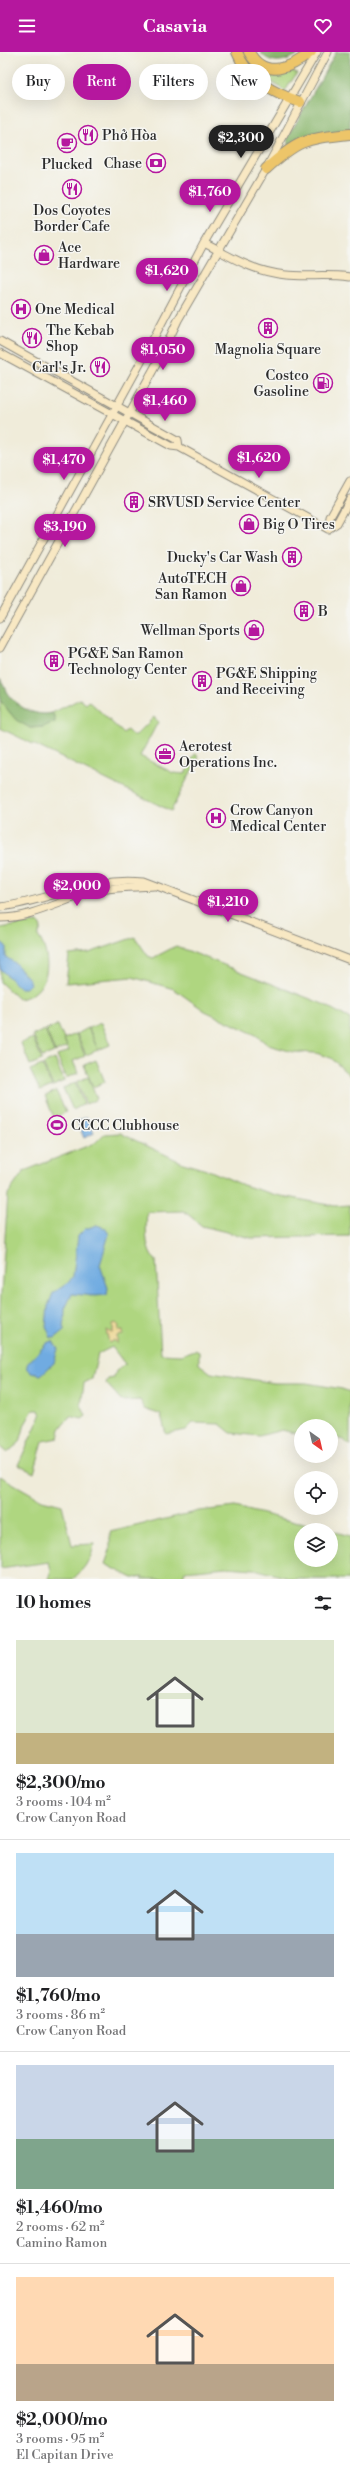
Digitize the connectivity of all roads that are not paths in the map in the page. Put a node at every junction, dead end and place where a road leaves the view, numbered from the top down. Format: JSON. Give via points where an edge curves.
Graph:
{"nodes":[{"id":1,"x":237,"y":52,"type":"edge"},
{"id":2,"x":249,"y":52,"type":"edge"},
{"id":3,"x":311,"y":52,"type":"edge"},
{"id":4,"x":317,"y":52,"type":"edge"},
{"id":5,"x":328,"y":52,"type":"edge"},
{"id":6,"x":289,"y":98,"type":"junction"},
{"id":7,"x":300,"y":102,"type":"junction"},
{"id":8,"x":350,"y":134,"type":"edge"},
{"id":9,"x":266,"y":169,"type":"junction"},
{"id":10,"x":204,"y":243,"type":"junction"},
{"id":11,"x":218,"y":250,"type":"junction"},
{"id":12,"x":350,"y":277,"type":"edge"},
{"id":13,"x":0,"y":341,"type":"edge"},
{"id":14,"x":0,"y":353,"type":"edge"},
{"id":15,"x":117,"y":405,"type":"junction"},
{"id":16,"x":129,"y":413,"type":"junction"},
{"id":17,"x":111,"y":415,"type":"junction"},
{"id":18,"x":124,"y":422,"type":"junction"},
{"id":19,"x":179,"y":447,"type":"junction"},
{"id":20,"x":350,"y":480,"type":"edge"},
{"id":21,"x":350,"y":499,"type":"edge"},
{"id":22,"x":328,"y":529,"type":"junction"},
{"id":23,"x":0,"y":618,"type":"edge"},
{"id":24,"x":0,"y":648,"type":"edge"},
{"id":25,"x":156,"y":886,"type":"junction"},
{"id":26,"x":0,"y":908,"type":"edge"},
{"id":27,"x":0,"y":918,"type":"edge"},
{"id":28,"x":350,"y":960,"type":"edge"}],
"edges":[{"from":1,"to":6,"type":"highway","via":[[245,68],[257,81]]},
{"from":2,"to":3,"type":"highway","via":[[262,66],[280,70],[298,63]]},
{"from":4,"to":6,"type":"street"},
{"from":5,"to":7,"type":"street"},
{"from":6,"to":7,"type":"highway"},
{"from":6,"to":10,"type":"street"},
{"from":7,"to":9,"type":"street"},
{"from":8,"to":9,"type":"highway","via":[[297,143]]},
{"from":9,"to":11,"type":"street"},
{"from":10,"to":11,"type":"street"},
{"from":10,"to":15,"type":"street"},
{"from":11,"to":12,"type":"street","via":[[247,266],[266,271],[286,275]]},
{"from":11,"to":16,"type":"street"},
{"from":13,"to":15,"type":"street"},
{"from":14,"to":17,"type":"street"},
{"from":15,"to":16,"type":"street"},
{"from":15,"to":17,"type":"street"},
{"from":16,"to":18,"type":"street"},
{"from":16,"to":19,"type":"street","via":[[178,440]]},
{"from":17,"to":18,"type":"street"},
{"from":17,"to":23,"type":"street"},
{"from":18,"to":19,"type":"street","via":[[171,446]]},
{"from":18,"to":24,"type":"street"},
{"from":19,"to":22,"type":"street"},
{"from":20,"to":22,"type":"street","via":[[330,517]]},
{"from":21,"to":22,"type":"street","via":[[337,523]]},
{"from":25,"to":26,"type":"street","via":[[128,879],[96,882],[22,905]]},
{"from":25,"to":27,"type":"street","via":[[122,887],[90,892],[36,911]]},
{"from":25,"to":28,"type":"street"}]}
